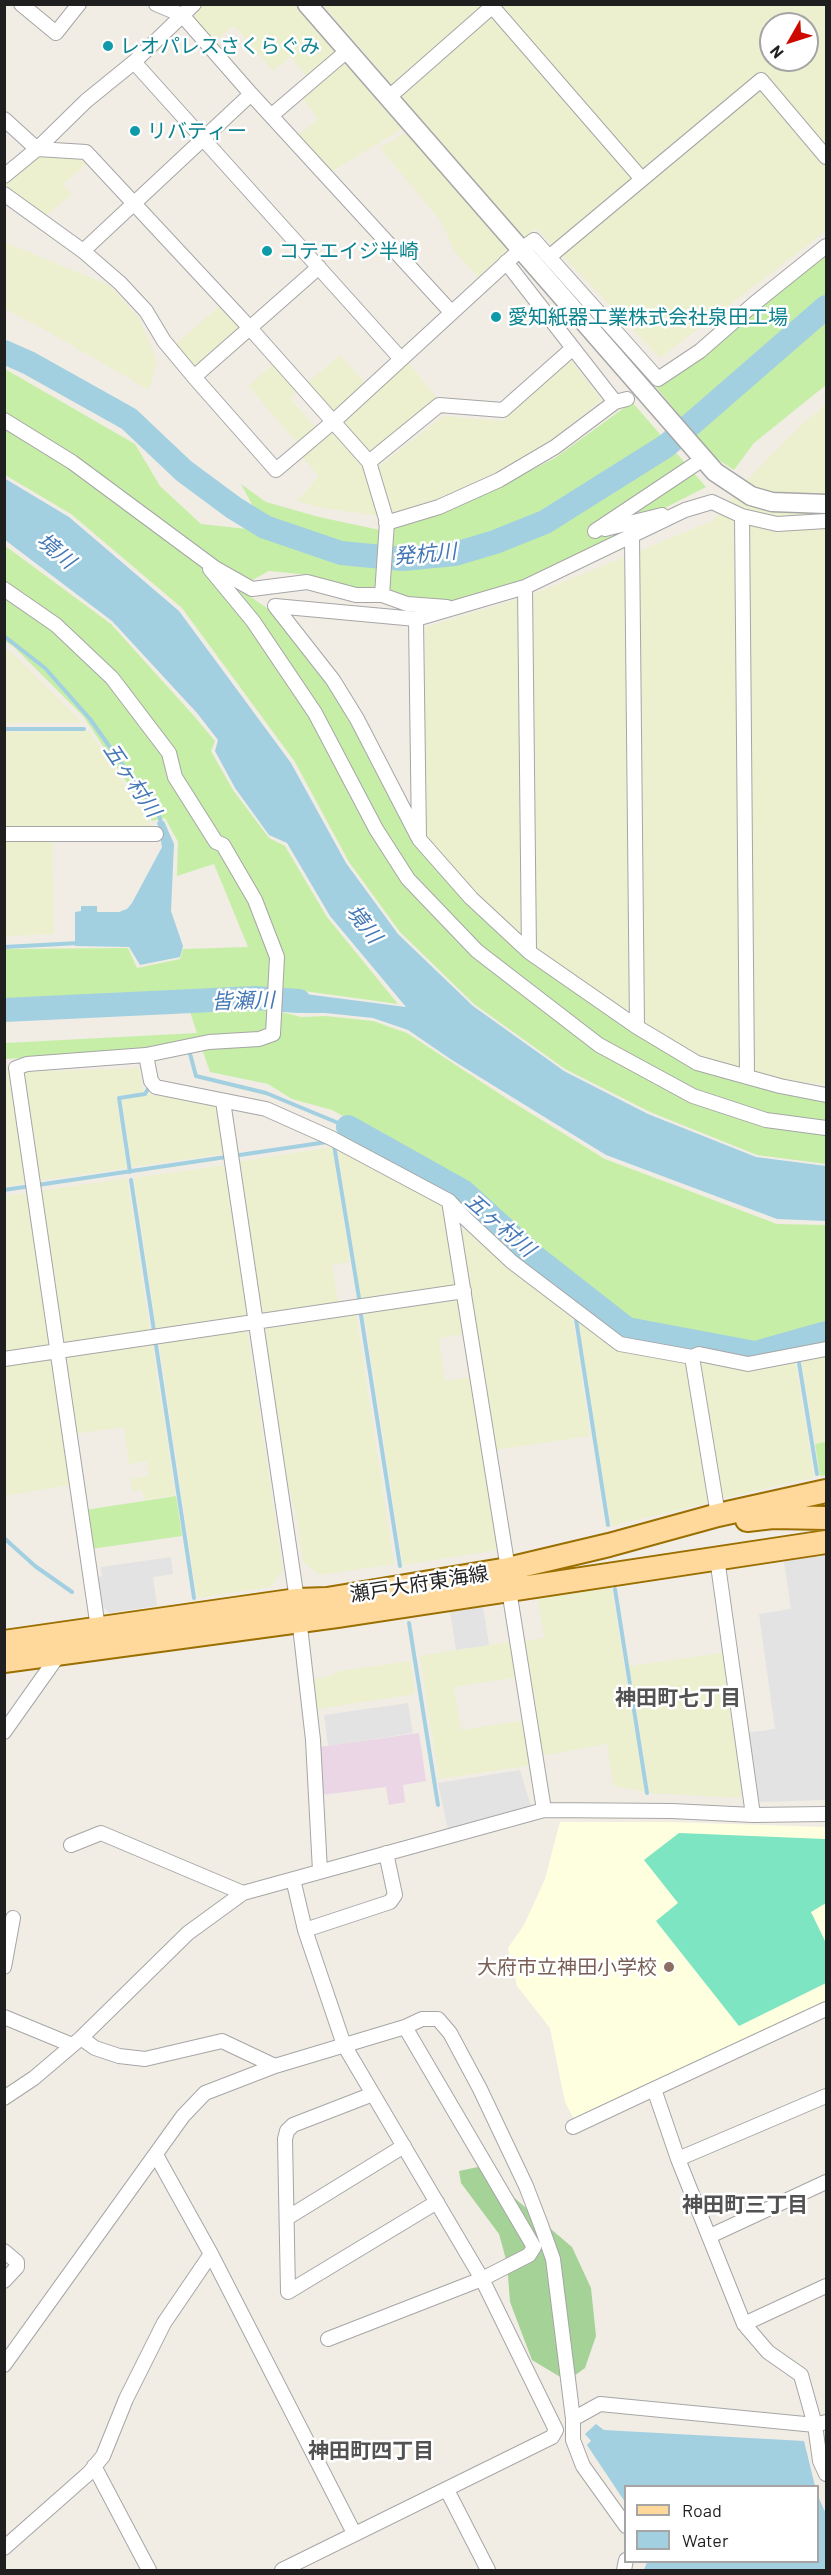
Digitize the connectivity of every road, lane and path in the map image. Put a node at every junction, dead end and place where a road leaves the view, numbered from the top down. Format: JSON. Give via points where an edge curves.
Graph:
{"nodes":[{"id":1,"x":21,"y":4,"type":"edge"},
{"id":2,"x":79,"y":4,"type":"edge"},
{"id":3,"x":156,"y":4,"type":"edge"},
{"id":4,"x":194,"y":4,"type":"edge"},
{"id":5,"x":307,"y":4,"type":"edge"},
{"id":6,"x":492,"y":5,"type":"edge"},
{"id":7,"x":182,"y":15,"type":"junction"},
{"id":8,"x":347,"y":51,"type":"junction"},
{"id":9,"x":134,"y":62,"type":"junction"},
{"id":10,"x":251,"y":94,"type":"junction"},
{"id":11,"x":388,"y":98,"type":"junction"},
{"id":12,"x":272,"y":115,"type":"junction"},
{"id":13,"x":4,"y":120,"type":"edge"},
{"id":14,"x":203,"y":139,"type":"junction"},
{"id":15,"x":37,"y":149,"type":"junction"},
{"id":16,"x":826,"y":157,"type":"edge"},
{"id":17,"x":4,"y":176,"type":"edge"},
{"id":18,"x":641,"y":178,"type":"junction"},
{"id":19,"x":4,"y":194,"type":"edge"},
{"id":20,"x":134,"y":203,"type":"junction"},
{"id":21,"x":826,"y":246,"type":"edge"},
{"id":22,"x":520,"y":250,"type":"junction"},
{"id":23,"x":83,"y":251,"type":"junction"},
{"id":24,"x":549,"y":257,"type":"junction"},
{"id":25,"x":506,"y":262,"type":"junction"},
{"id":26,"x":319,"y":267,"type":"junction"},
{"id":27,"x":451,"y":312,"type":"junction"},
{"id":28,"x":249,"y":327,"type":"junction"},
{"id":29,"x":573,"y":348,"type":"junction"},
{"id":30,"x":401,"y":359,"type":"junction"},
{"id":31,"x":194,"y":377,"type":"junction"},
{"id":32,"x":4,"y":420,"type":"edge"},
{"id":33,"x":334,"y":421,"type":"junction"},
{"id":34,"x":701,"y":457,"type":"junction"},
{"id":35,"x":369,"y":462,"type":"junction"},
{"id":36,"x":826,"y":504,"type":"edge"},
{"id":37,"x":685,"y":510,"type":"junction"},
{"id":38,"x":742,"y":516,"type":"junction"},
{"id":39,"x":826,"y":521,"type":"edge"},
{"id":40,"x":386,"y":523,"type":"junction"},
{"id":41,"x":632,"y":537,"type":"junction"},
{"id":42,"x":199,"y":556,"type":"junction"},
{"id":43,"x":525,"y":587,"type":"junction"},
{"id":44,"x":4,"y":589,"type":"edge"},
{"id":45,"x":252,"y":589,"type":"junction"},
{"id":46,"x":382,"y":594,"type":"junction"},
{"id":47,"x":276,"y":606,"type":"junction"},
{"id":48,"x":458,"y":608,"type":"junction"},
{"id":49,"x":416,"y":619,"type":"junction"},
{"id":50,"x":4,"y":834,"type":"edge"},
{"id":51,"x":156,"y":834,"type":"dead end"},
{"id":52,"x":419,"y":838,"type":"junction"},
{"id":53,"x":530,"y":952,"type":"junction"},
{"id":54,"x":637,"y":1027,"type":"junction"},
{"id":55,"x":146,"y":1056,"type":"junction"},
{"id":56,"x":747,"y":1076,"type":"junction"},
{"id":57,"x":826,"y":1095,"type":"edge"},
{"id":58,"x":223,"y":1101,"type":"junction"},
{"id":59,"x":826,"y":1128,"type":"edge"},
{"id":60,"x":449,"y":1201,"type":"junction"},
{"id":61,"x":464,"y":1291,"type":"junction"},
{"id":62,"x":255,"y":1322,"type":"junction"},
{"id":63,"x":826,"y":1349,"type":"edge"},
{"id":64,"x":57,"y":1352,"type":"junction"},
{"id":65,"x":692,"y":1357,"type":"junction"},
{"id":66,"x":4,"y":1359,"type":"edge"},
{"id":67,"x":826,"y":1491,"type":"edge"},
{"id":68,"x":718,"y":1515,"type":"junction"},
{"id":69,"x":826,"y":1518,"type":"edge"},
{"id":70,"x":657,"y":1532,"type":"junction"},
{"id":71,"x":826,"y":1542,"type":"edge"},
{"id":72,"x":717,"y":1558,"type":"junction"},
{"id":73,"x":509,"y":1580,"type":"junction"},
{"id":74,"x":298,"y":1610,"type":"junction"},
{"id":75,"x":98,"y":1628,"type":"junction"},
{"id":76,"x":4,"y":1642,"type":"edge"},
{"id":77,"x":60,"y":1653,"type":"junction"},
{"id":78,"x":4,"y":1661,"type":"edge"},
{"id":79,"x":4,"y":1732,"type":"edge"},
{"id":80,"x":544,"y":1810,"type":"junction"},
{"id":81,"x":826,"y":1814,"type":"edge"},
{"id":82,"x":753,"y":1815,"type":"junction"},
{"id":83,"x":71,"y":1845,"type":"dead end"},
{"id":84,"x":386,"y":1853,"type":"junction"},
{"id":85,"x":320,"y":1871,"type":"junction"},
{"id":86,"x":293,"y":1879,"type":"junction"},
{"id":87,"x":243,"y":1893,"type":"junction"},
{"id":88,"x":13,"y":1918,"type":"dead end"},
{"id":89,"x":305,"y":1929,"type":"junction"},
{"id":90,"x":4,"y":1967,"type":"edge"},
{"id":91,"x":826,"y":2009,"type":"edge"},
{"id":92,"x":4,"y":2017,"type":"edge"},
{"id":93,"x":405,"y":2027,"type":"junction"},
{"id":94,"x":76,"y":2041,"type":"junction"},
{"id":95,"x":344,"y":2045,"type":"junction"},
{"id":96,"x":275,"y":2066,"type":"junction"},
{"id":97,"x":654,"y":2089,"type":"junction"},
{"id":98,"x":373,"y":2094,"type":"junction"},
{"id":99,"x":826,"y":2096,"type":"edge"},
{"id":100,"x":4,"y":2098,"type":"edge"},
{"id":101,"x":573,"y":2127,"type":"dead end"},
{"id":102,"x":404,"y":2146,"type":"junction"},
{"id":103,"x":156,"y":2155,"type":"junction"},
{"id":104,"x":678,"y":2159,"type":"junction"},
{"id":105,"x":826,"y":2182,"type":"edge"},
{"id":106,"x":437,"y":2202,"type":"junction"},
{"id":107,"x":286,"y":2218,"type":"junction"},
{"id":108,"x":710,"y":2236,"type":"junction"},
{"id":109,"x":4,"y":2251,"type":"edge"},
{"id":110,"x":211,"y":2254,"type":"junction"},
{"id":111,"x":482,"y":2279,"type":"junction"},
{"id":112,"x":4,"y":2281,"type":"edge"},
{"id":113,"x":826,"y":2286,"type":"edge"},
{"id":114,"x":744,"y":2324,"type":"junction"},
{"id":115,"x":328,"y":2339,"type":"dead end"},
{"id":116,"x":4,"y":2365,"type":"edge"},
{"id":117,"x":573,"y":2419,"type":"junction"},
{"id":118,"x":821,"y":2423,"type":"edge"},
{"id":119,"x":94,"y":2466,"type":"junction"},
{"id":120,"x":826,"y":2474,"type":"edge"},
{"id":121,"x":447,"y":2490,"type":"junction"},
{"id":122,"x":624,"y":2523,"type":"edge"},
{"id":123,"x":354,"y":2534,"type":"junction"},
{"id":124,"x":4,"y":2548,"type":"edge"},
{"id":125,"x":149,"y":2571,"type":"edge"},
{"id":126,"x":282,"y":2571,"type":"edge"},
{"id":127,"x":488,"y":2571,"type":"edge"}],
"edges":[{"from":1,"to":2,"type":"street","via":[[56,33]]},
{"from":3,"to":7,"type":"street"},
{"from":4,"to":7,"type":"street"},
{"from":5,"to":8,"type":"street"},
{"from":6,"to":11,"type":"street"},
{"from":6,"to":18,"type":"street"},
{"from":7,"to":9,"type":"street"},
{"from":7,"to":10,"type":"street"},
{"from":8,"to":11,"type":"street"},
{"from":8,"to":12,"type":"street"},
{"from":9,"to":14,"type":"street"},
{"from":9,"to":15,"type":"street"},
{"from":10,"to":12,"type":"street"},
{"from":10,"to":14,"type":"street"},
{"from":11,"to":22,"type":"street"},
{"from":12,"to":27,"type":"street"},
{"from":13,"to":15,"type":"street"},
{"from":14,"to":20,"type":"street"},
{"from":14,"to":26,"type":"street"},
{"from":15,"to":17,"type":"street"},
{"from":15,"to":20,"type":"street","via":[[86,152]]},
{"from":16,"to":18,"type":"street","via":[[761,80]]},
{"from":18,"to":24,"type":"street"},
{"from":19,"to":23,"type":"street"},
{"from":20,"to":23,"type":"street"},
{"from":20,"to":28,"type":"street"},
{"from":21,"to":24,"type":"street","via":[[700,351],[656,381]]},
{"from":22,"to":24,"type":"street","via":[[534,240]]},
{"from":22,"to":25,"type":"street"},
{"from":22,"to":34,"type":"street"},
{"from":23,"to":31,"type":"street","via":[[146,311],[164,341]]},
{"from":25,"to":27,"type":"street"},
{"from":25,"to":29,"type":"street"},
{"from":26,"to":28,"type":"street"},
{"from":26,"to":30,"type":"street"},
{"from":27,"to":30,"type":"street"},
{"from":28,"to":31,"type":"street"},
{"from":28,"to":33,"type":"street"},
{"from":29,"to":35,"type":"street","via":[[503,410],[439,405]]},
{"from":29,"to":40,"type":"street","via":[[621,401],[499,480],[440,507]]},
{"from":30,"to":33,"type":"street"},
{"from":31,"to":33,"type":"street","via":[[276,470]]},
{"from":32,"to":42,"type":"street","via":[[72,462]]},
{"from":33,"to":35,"type":"street"},
{"from":34,"to":36,"type":"street","via":[[715,472],[750,496],[772,502]]},
{"from":34,"to":37,"type":"street","via":[[595,531]]},
{"from":35,"to":40,"type":"street"},
{"from":37,"to":38,"type":"street","via":[[712,502]]},
{"from":37,"to":41,"type":"street"},
{"from":38,"to":39,"type":"street","via":[[777,524]]},
{"from":38,"to":56,"type":"street"},
{"from":40,"to":46,"type":"street"},
{"from":41,"to":43,"type":"street"},
{"from":41,"to":54,"type":"street"},
{"from":42,"to":45,"type":"street"},
{"from":42,"to":59,"type":"street","via":[[253,621],[315,713],[376,829],[408,879],[477,951],[599,1045],[693,1096],[766,1120]]},
{"from":43,"to":48,"type":"street"},
{"from":43,"to":53,"type":"street"},
{"from":44,"to":55,"type":"street","via":[[56,626],[112,678],[169,753],[175,777],[216,842],[223,845],[255,900],[278,957],[273,1034],[258,1039],[208,1042]]},
{"from":45,"to":46,"type":"street","via":[[307,582],[356,595]]},
{"from":45,"to":47,"type":"street"},
{"from":46,"to":48,"type":"street","via":[[407,604]]},
{"from":47,"to":49,"type":"street"},
{"from":47,"to":52,"type":"street","via":[[333,680]]},
{"from":48,"to":49,"type":"street"},
{"from":49,"to":52,"type":"street"},
{"from":50,"to":51,"type":"street"},
{"from":52,"to":53,"type":"street","via":[[471,898]]},
{"from":53,"to":54,"type":"street"},
{"from":54,"to":56,"type":"street","via":[[697,1063]]},
{"from":55,"to":58,"type":"street","via":[[156,1087]]},
{"from":55,"to":64,"type":"street","via":[[16,1068]]},
{"from":56,"to":57,"type":"street"},
{"from":58,"to":60,"type":"street","via":[[266,1109],[335,1140]]},
{"from":58,"to":62,"type":"street"},
{"from":60,"to":61,"type":"street"},
{"from":60,"to":65,"type":"street","via":[[512,1262],[620,1344]]},
{"from":61,"to":62,"type":"street"},
{"from":61,"to":73,"type":"street"},
{"from":62,"to":64,"type":"street"},
{"from":62,"to":74,"type":"street"},
{"from":63,"to":65,"type":"street","via":[[748,1364],[699,1354]]},
{"from":64,"to":66,"type":"street"},
{"from":64,"to":75,"type":"street"},
{"from":65,"to":68,"type":"street"},
{"from":67,"to":68,"type":"main road","name":"瀬戸大府東海線"},
{"from":68,"to":70,"type":"main road","name":"瀬戸大府東海線"},
{"from":69,"to":70,"type":"main road","via":[[773,1517],[690,1532]]},
{"from":70,"to":73,"type":"main road","name":"瀬戸大府東海線"},
{"from":71,"to":72,"type":"main road","name":"瀬戸大府東海線"},
{"from":72,"to":73,"type":"main road","name":"瀬戸大府東海線"},
{"from":72,"to":82,"type":"street"},
{"from":73,"to":74,"type":"main road","name":"瀬戸大府東海線"},
{"from":73,"to":80,"type":"street"},
{"from":74,"to":75,"type":"main road","name":"瀬戸大府東海線"},
{"from":74,"to":77,"type":"main road","name":"瀬戸大府東海線"},
{"from":74,"to":85,"type":"street","via":[[313,1740]]},
{"from":75,"to":76,"type":"main road","name":"瀬戸大府東海線"},
{"from":77,"to":78,"type":"main road","name":"瀬戸大府東海線"},
{"from":77,"to":79,"type":"street"},
{"from":80,"to":82,"type":"street"},
{"from":80,"to":84,"type":"street"},
{"from":81,"to":82,"type":"street"},
{"from":83,"to":87,"type":"street","via":[[101,1833]]},
{"from":84,"to":85,"type":"street"},
{"from":84,"to":89,"type":"street","via":[[395,1896],[390,1902]]},
{"from":85,"to":86,"type":"street"},
{"from":86,"to":87,"type":"street"},
{"from":86,"to":89,"type":"street"},
{"from":87,"to":94,"type":"street","via":[[188,1933]]},
{"from":88,"to":90,"type":"street"},
{"from":89,"to":95,"type":"street"},
{"from":91,"to":97,"type":"street"},
{"from":92,"to":94,"type":"street"},
{"from":93,"to":95,"type":"street"},
{"from":93,"to":111,"type":"street","via":[[534,2247],[529,2255]]},
{"from":93,"to":117,"type":"street","via":[[422,2019],[438,2019],[450,2033],[526,2186],[553,2259]]},
{"from":94,"to":96,"type":"street","via":[[119,2056],[145,2059],[222,2041]]},
{"from":94,"to":100,"type":"street"},
{"from":95,"to":96,"type":"street"},
{"from":95,"to":98,"type":"street"},
{"from":96,"to":103,"type":"street","via":[[205,2093]]},
{"from":97,"to":101,"type":"street"},
{"from":97,"to":104,"type":"street"},
{"from":98,"to":102,"type":"street"},
{"from":98,"to":107,"type":"street","via":[[287,2131]]},
{"from":99,"to":104,"type":"street"},
{"from":102,"to":106,"type":"street"},
{"from":102,"to":107,"type":"street"},
{"from":103,"to":110,"type":"street"},
{"from":103,"to":116,"type":"street"},
{"from":104,"to":108,"type":"street"},
{"from":105,"to":108,"type":"street"},
{"from":106,"to":107,"type":"street","via":[[288,2292]]},
{"from":106,"to":111,"type":"street"},
{"from":108,"to":114,"type":"street"},
{"from":109,"to":112,"type":"street","via":[[17,2262],[17,2267]]},
{"from":110,"to":119,"type":"street","via":[[164,2323],[103,2456]]},
{"from":110,"to":123,"type":"street"},
{"from":111,"to":115,"type":"street"},
{"from":111,"to":121,"type":"street","via":[[556,2430],[552,2438]]},
{"from":113,"to":114,"type":"street"},
{"from":114,"to":118,"type":"street","via":[[768,2352],[801,2375]]},
{"from":117,"to":118,"type":"street","via":[[600,2404]]},
{"from":117,"to":122,"type":"street","via":[[573,2440],[583,2466]]},
{"from":118,"to":120,"type":"street","via":[[820,2461]]},
{"from":119,"to":124,"type":"street"},
{"from":119,"to":125,"type":"street"},
{"from":121,"to":123,"type":"street"},
{"from":121,"to":127,"type":"street"},
{"from":123,"to":126,"type":"street"}]}
